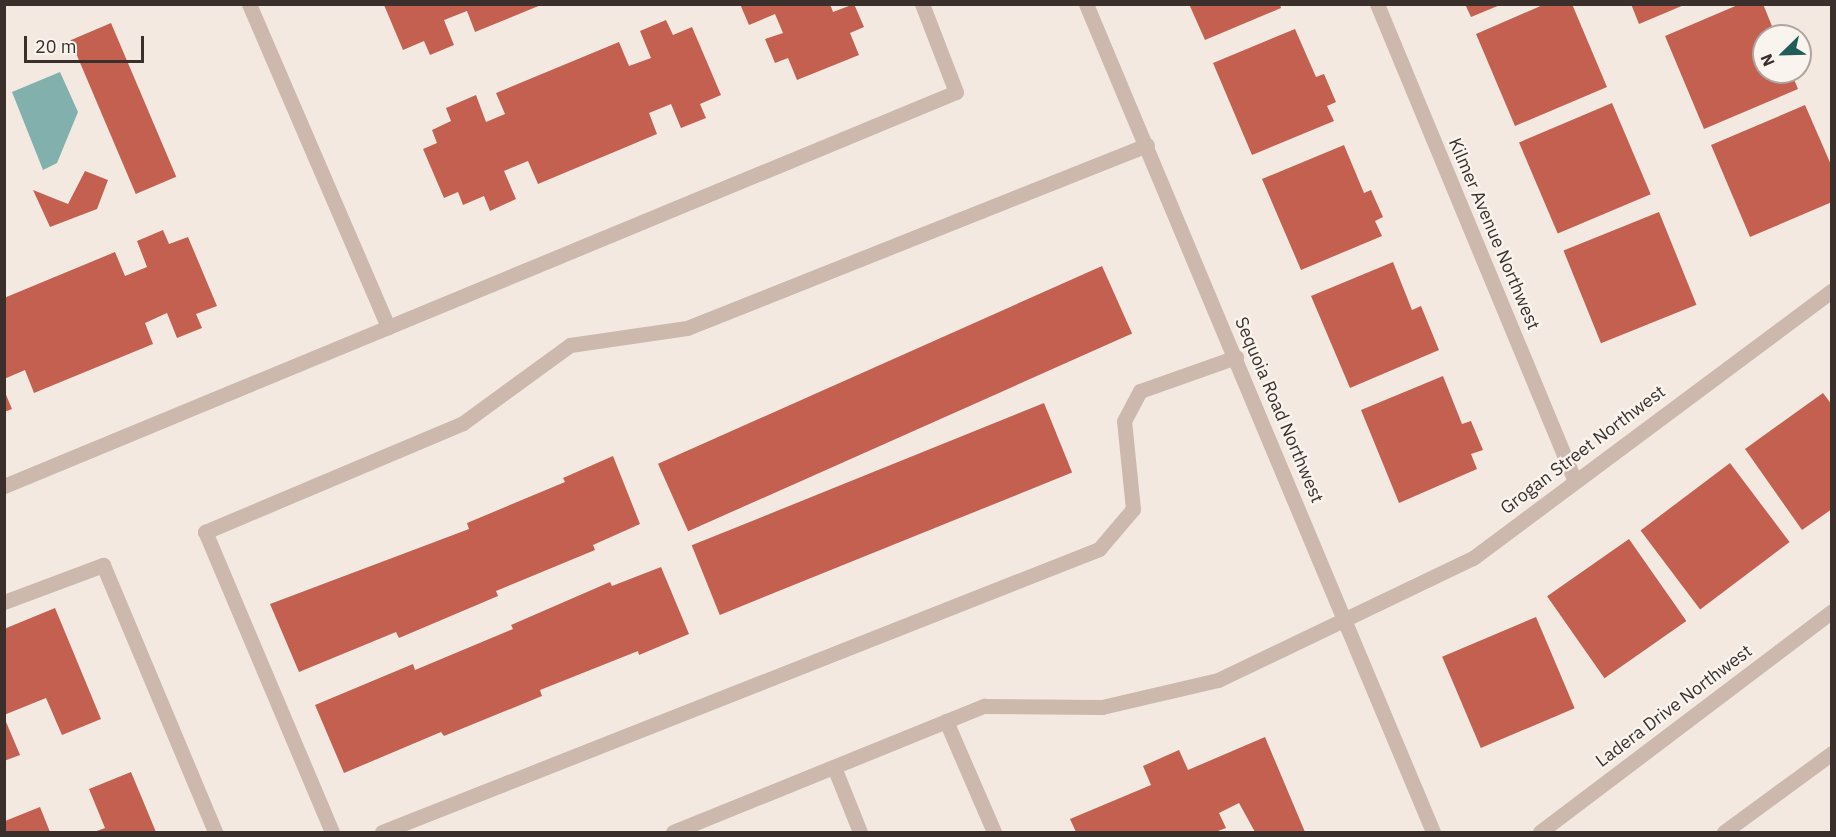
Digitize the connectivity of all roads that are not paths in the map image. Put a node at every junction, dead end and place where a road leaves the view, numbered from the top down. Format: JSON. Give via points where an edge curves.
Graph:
{"nodes":[{"id":1,"x":249,"y":4,"type":"edge"},
{"id":2,"x":922,"y":4,"type":"edge"},
{"id":3,"x":1086,"y":4,"type":"edge"},
{"id":4,"x":1377,"y":4,"type":"edge"},
{"id":5,"x":1147,"y":145,"type":"junction"},
{"id":6,"x":1832,"y":290,"type":"edge"},
{"id":7,"x":388,"y":327,"type":"junction"},
{"id":8,"x":1236,"y":357,"type":"junction"},
{"id":9,"x":1574,"y":479,"type":"junction"},
{"id":10,"x":4,"y":486,"type":"edge"},
{"id":11,"x":4,"y":602,"type":"edge"},
{"id":12,"x":1832,"y":611,"type":"edge"},
{"id":13,"x":1344,"y":618,"type":"junction"},
{"id":14,"x":946,"y":721,"type":"junction"},
{"id":15,"x":1832,"y":753,"type":"edge"},
{"id":16,"x":834,"y":767,"type":"junction"},
{"id":17,"x":215,"y":832,"type":"edge"},
{"id":18,"x":332,"y":832,"type":"edge"},
{"id":19,"x":382,"y":832,"type":"edge"},
{"id":20,"x":673,"y":832,"type":"edge"},
{"id":21,"x":860,"y":832,"type":"edge"},
{"id":22,"x":994,"y":832,"type":"edge"},
{"id":23,"x":1433,"y":832,"type":"edge"},
{"id":24,"x":1540,"y":832,"type":"edge"},
{"id":25,"x":1724,"y":832,"type":"edge"}],
"edges":[{"from":1,"to":7,"type":"street"},
{"from":2,"to":7,"type":"street","via":[[956,92]]},
{"from":3,"to":5,"type":"street","name":"Sequoia Road Northwest"},
{"from":4,"to":9,"type":"street","name":"Kilmer Avenue Northwest"},
{"from":5,"to":8,"type":"street","name":"Sequoia Road Northwest"},
{"from":5,"to":18,"type":"street","via":[[687,328],[570,345],[463,423],[205,532]]},
{"from":6,"to":9,"type":"street","name":"Grogan Street Northwest"},
{"from":7,"to":10,"type":"street"},
{"from":8,"to":13,"type":"street","name":"Sequoia Road Northwest"},
{"from":8,"to":19,"type":"street","via":[[1140,391],[1124,421],[1133,509],[1099,549]]},
{"from":9,"to":13,"type":"street","name":"Grogan Street Northwest","via":[[1473,558]]},
{"from":11,"to":17,"type":"street","via":[[103,565]]},
{"from":12,"to":24,"type":"street","name":"Ladera Drive Northwest"},
{"from":13,"to":14,"type":"street","name":"Grogan Street Northwest","via":[[1218,680],[1102,707],[984,706]]},
{"from":13,"to":23,"type":"street","name":"Sequoia Road Northwest"},
{"from":14,"to":16,"type":"street","name":"Grogan Street Northwest"},
{"from":14,"to":22,"type":"street"},
{"from":15,"to":25,"type":"street"},
{"from":16,"to":20,"type":"street","name":"Grogan Street Northwest"},
{"from":16,"to":21,"type":"street"}]}
